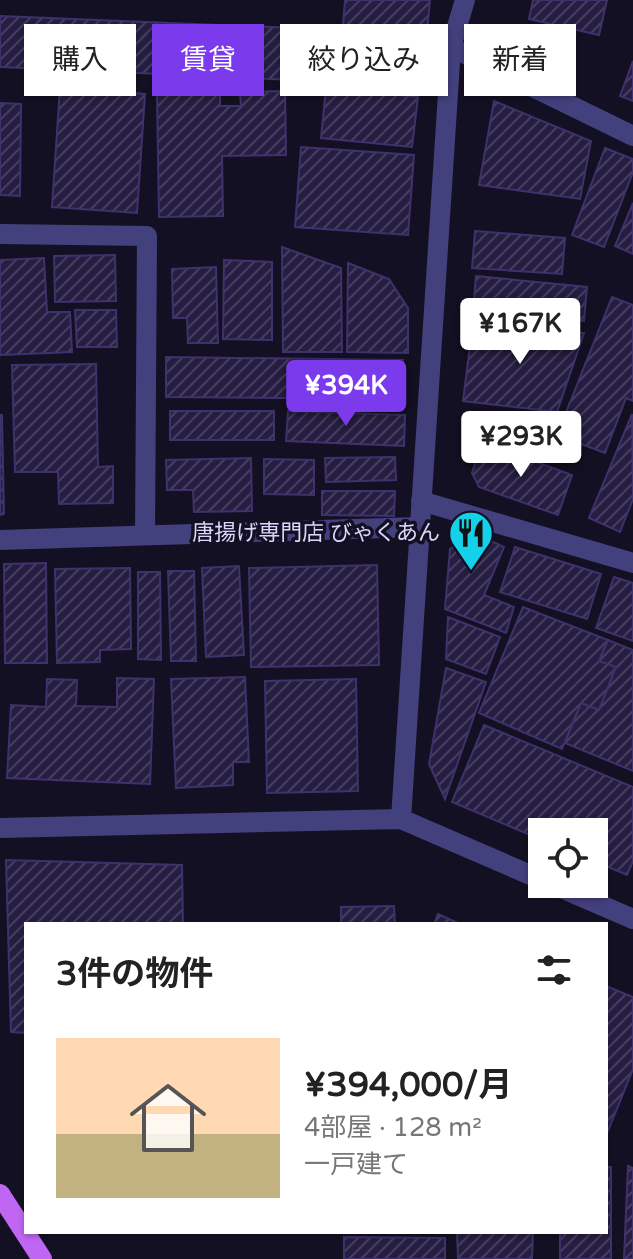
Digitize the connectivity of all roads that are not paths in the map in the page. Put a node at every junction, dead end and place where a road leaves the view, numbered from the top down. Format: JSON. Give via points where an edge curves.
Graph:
{"nodes":[{"id":1,"x":465,"y":0,"type":"edge"},
{"id":2,"x":451,"y":47,"type":"junction"},
{"id":3,"x":633,"y":136,"type":"edge"},
{"id":4,"x":0,"y":234,"type":"edge"},
{"id":5,"x":421,"y":501,"type":"junction"},
{"id":6,"x":419,"y":527,"type":"junction"},
{"id":7,"x":145,"y":535,"type":"junction"},
{"id":8,"x":0,"y":540,"type":"edge"},
{"id":9,"x":633,"y":563,"type":"edge"},
{"id":10,"x":401,"y":819,"type":"junction"},
{"id":11,"x":0,"y":828,"type":"edge"},
{"id":12,"x":528,"y":874,"type":"edge"},
{"id":13,"x":584,"y":898,"type":"edge"},
{"id":14,"x":633,"y":919,"type":"edge"},
{"id":15,"x":0,"y":1194,"type":"edge"},
{"id":16,"x":24,"y":1231,"type":"edge"},
{"id":17,"x":26,"y":1234,"type":"edge"},
{"id":18,"x":42,"y":1259,"type":"edge"}],
"edges":[{"from":1,"to":2,"type":"street"},
{"from":2,"to":3,"type":"street"},
{"from":2,"to":5,"type":"street"},
{"from":4,"to":7,"type":"street","via":[[147,236]]},
{"from":5,"to":6,"type":"street"},
{"from":5,"to":9,"type":"street"},
{"from":6,"to":7,"type":"street"},
{"from":6,"to":10,"type":"street"},
{"from":7,"to":8,"type":"street"},
{"from":10,"to":11,"type":"street"},
{"from":10,"to":12,"type":"street"},
{"from":13,"to":14,"type":"street"},
{"from":15,"to":16,"type":"main road"},
{"from":17,"to":18,"type":"main road"}]}
